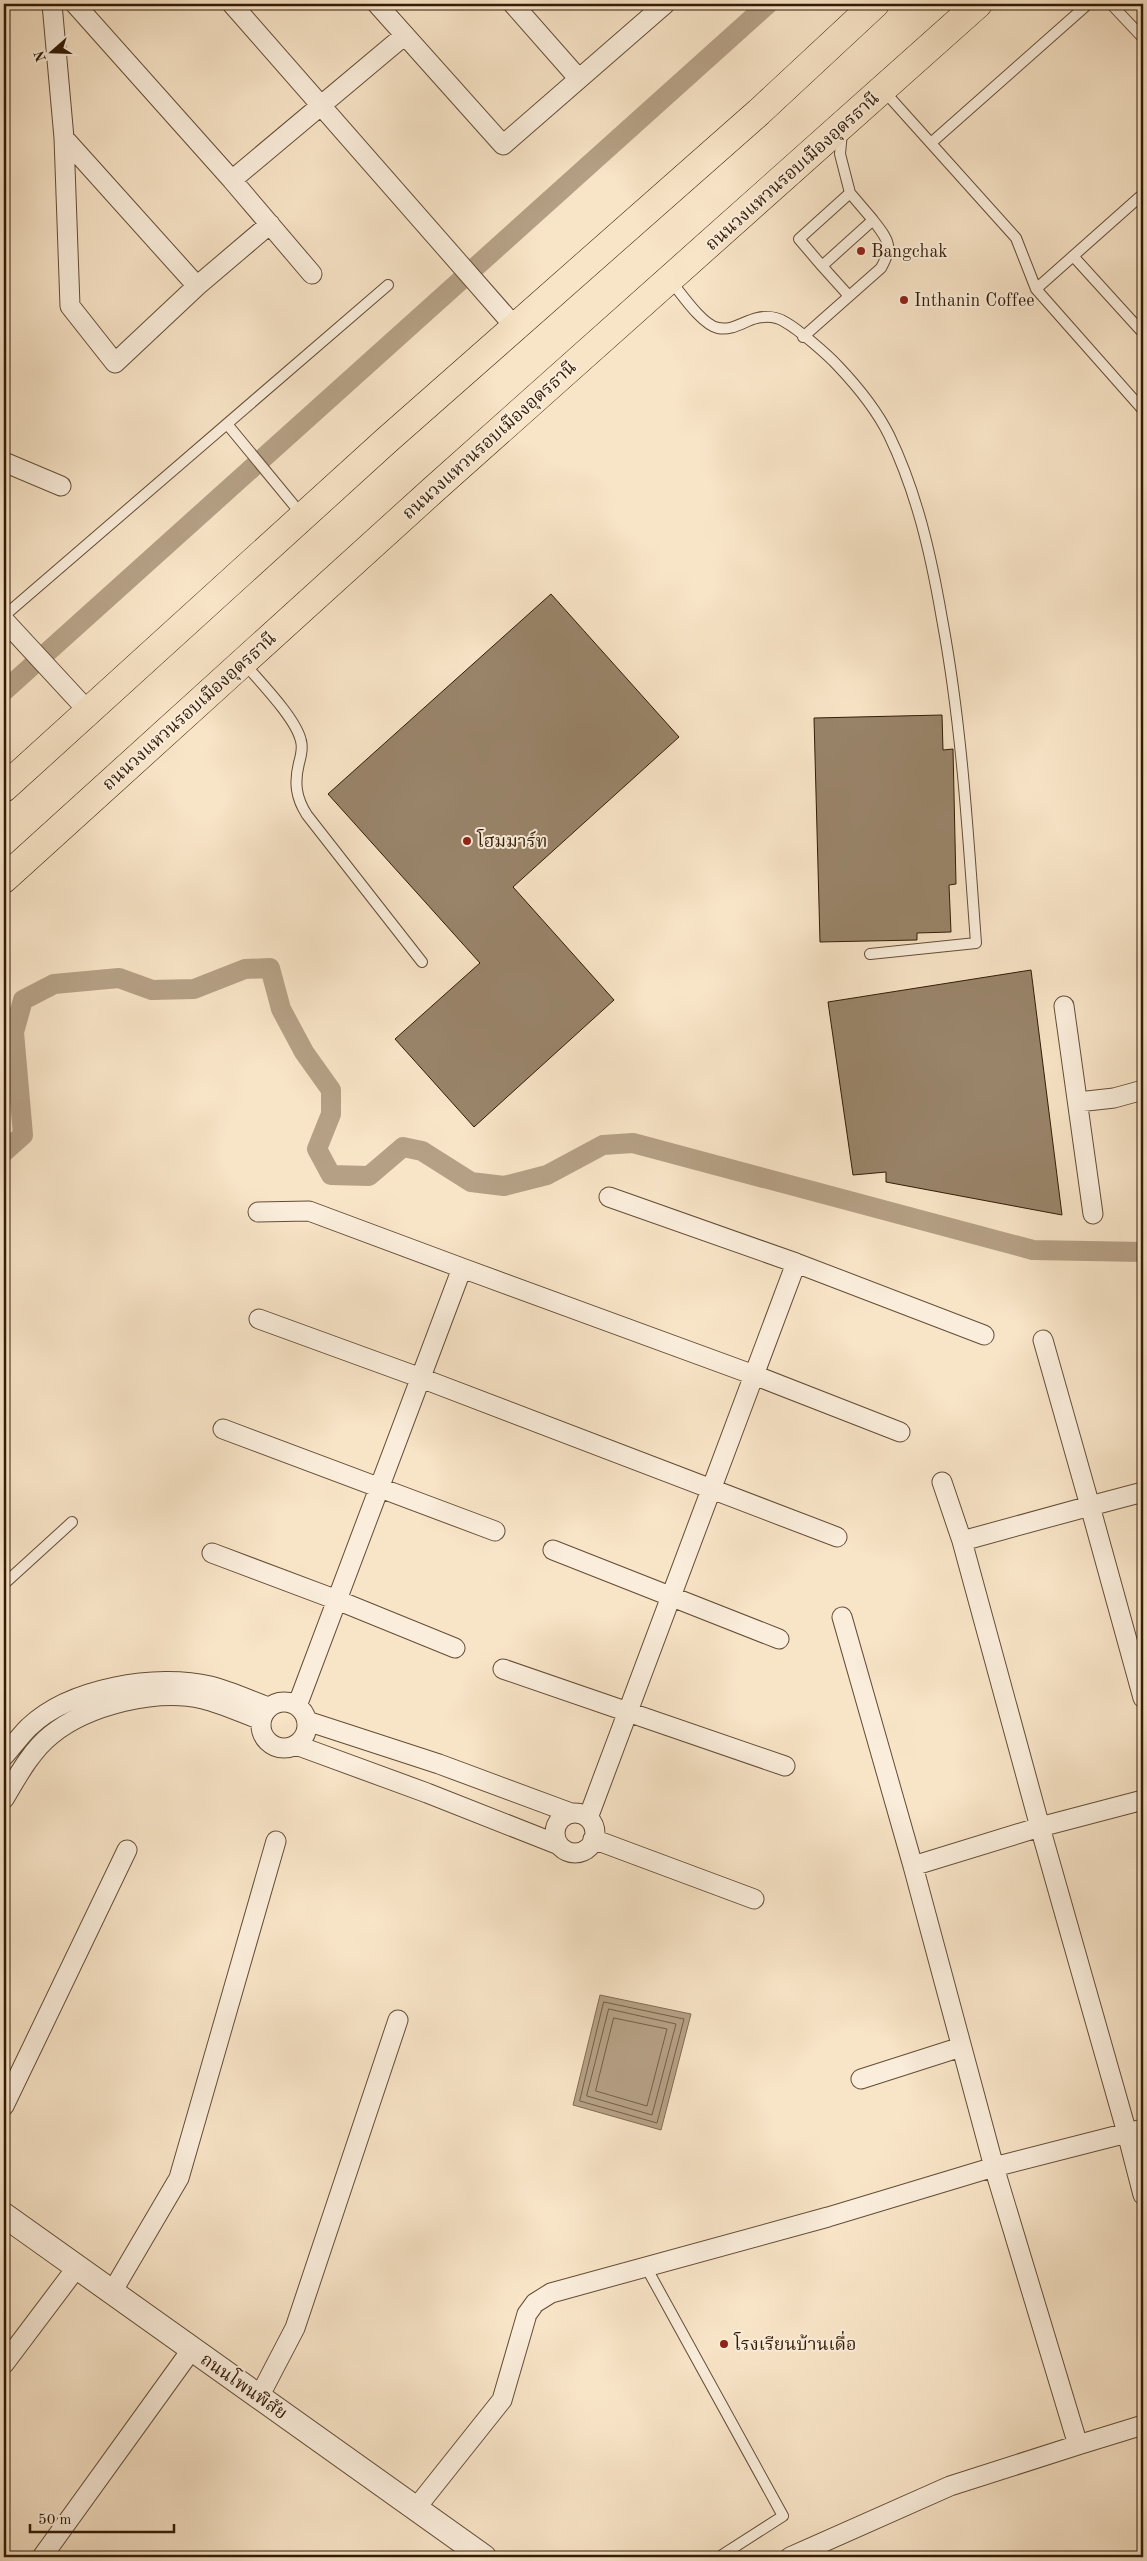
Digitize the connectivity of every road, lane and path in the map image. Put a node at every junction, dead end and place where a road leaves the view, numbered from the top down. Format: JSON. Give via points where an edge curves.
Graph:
{"nodes":[{"id":1,"x":52,"y":4,"type":"edge"},
{"id":2,"x":76,"y":4,"type":"edge"},
{"id":3,"x":232,"y":4,"type":"edge"},
{"id":4,"x":377,"y":4,"type":"edge"},
{"id":5,"x":513,"y":4,"type":"edge"},
{"id":6,"x":876,"y":4,"type":"edge"},
{"id":7,"x":978,"y":4,"type":"edge"},
{"id":8,"x":1088,"y":4,"type":"edge"},
{"id":9,"x":1111,"y":4,"type":"edge"},
{"id":10,"x":661,"y":5,"type":"edge"},
{"id":11,"x":405,"y":34,"type":"junction"},
{"id":12,"x":1143,"y":38,"type":"edge"},
{"id":13,"x":580,"y":79,"type":"junction"},
{"id":14,"x":883,"y":90,"type":"junction"},
{"id":15,"x":322,"y":106,"type":"junction"},
{"id":16,"x":842,"y":126,"type":"junction"},
{"id":17,"x":64,"y":138,"type":"junction"},
{"id":18,"x":931,"y":143,"type":"junction"},
{"id":19,"x":232,"y":180,"type":"junction"},
{"id":20,"x":850,"y":193,"type":"junction"},
{"id":21,"x":1143,"y":194,"type":"edge"},
{"id":22,"x":873,"y":220,"type":"junction"},
{"id":23,"x":270,"y":224,"type":"junction"},
{"id":24,"x":1074,"y":256,"type":"junction"},
{"id":25,"x":822,"y":266,"type":"junction"},
{"id":26,"x":312,"y":274,"type":"dead end"},
{"id":27,"x":670,"y":280,"type":"junction"},
{"id":28,"x":388,"y":285,"type":"dead end"},
{"id":29,"x":196,"y":286,"type":"junction"},
{"id":30,"x":1036,"y":289,"type":"junction"},
{"id":31,"x":849,"y":296,"type":"junction"},
{"id":32,"x":515,"y":327,"type":"junction"},
{"id":33,"x":1143,"y":333,"type":"edge"},
{"id":34,"x":803,"y":337,"type":"junction"},
{"id":35,"x":1143,"y":410,"type":"edge"},
{"id":36,"x":229,"y":427,"type":"junction"},
{"id":37,"x":4,"y":462,"type":"edge"},
{"id":38,"x":61,"y":486,"type":"dead end"},
{"id":39,"x":303,"y":516,"type":"junction"},
{"id":40,"x":4,"y":618,"type":"edge"},
{"id":41,"x":243,"y":662,"type":"junction"},
{"id":42,"x":88,"y":711,"type":"junction"},
{"id":43,"x":4,"y":788,"type":"edge"},
{"id":44,"x":4,"y":880,"type":"edge"},
{"id":45,"x":870,"y":954,"type":"dead end"},
{"id":46,"x":422,"y":962,"type":"dead end"},
{"id":47,"x":1064,"y":1006,"type":"dead end"},
{"id":48,"x":1143,"y":1090,"type":"edge"},
{"id":49,"x":1078,"y":1102,"type":"junction"},
{"id":50,"x":609,"y":1198,"type":"dead end"},
{"id":51,"x":258,"y":1212,"type":"dead end"},
{"id":52,"x":1093,"y":1214,"type":"dead end"},
{"id":53,"x":796,"y":1263,"type":"junction"},
{"id":54,"x":462,"y":1268,"type":"junction"},
{"id":55,"x":259,"y":1319,"type":"dead end"},
{"id":56,"x":984,"y":1335,"type":"dead end"},
{"id":57,"x":1043,"y":1340,"type":"dead end"},
{"id":58,"x":754,"y":1375,"type":"junction"},
{"id":59,"x":421,"y":1378,"type":"junction"},
{"id":60,"x":223,"y":1429,"type":"dead end"},
{"id":61,"x":900,"y":1432,"type":"dead end"},
{"id":62,"x":942,"y":1482,"type":"dead end"},
{"id":63,"x":379,"y":1488,"type":"junction"},
{"id":64,"x":712,"y":1488,"type":"junction"},
{"id":65,"x":1143,"y":1492,"type":"edge"},
{"id":66,"x":1090,"y":1506,"type":"junction"},
{"id":67,"x":72,"y":1522,"type":"dead end"},
{"id":68,"x":495,"y":1531,"type":"dead end"},
{"id":69,"x":837,"y":1538,"type":"dead end"},
{"id":70,"x":962,"y":1541,"type":"junction"},
{"id":71,"x":553,"y":1550,"type":"dead end"},
{"id":72,"x":212,"y":1553,"type":"dead end"},
{"id":73,"x":4,"y":1584,"type":"edge"},
{"id":74,"x":671,"y":1598,"type":"junction"},
{"id":75,"x":337,"y":1600,"type":"junction"},
{"id":76,"x":842,"y":1618,"type":"dead end"},
{"id":77,"x":779,"y":1639,"type":"dead end"},
{"id":78,"x":455,"y":1648,"type":"dead end"},
{"id":79,"x":503,"y":1668,"type":"dead end"},
{"id":80,"x":1143,"y":1698,"type":"edge"},
{"id":81,"x":628,"y":1711,"type":"junction"},
{"id":82,"x":302,"y":1713,"type":"junction"},
{"id":83,"x":264,"y":1714,"type":"junction"},
{"id":84,"x":296,"y":1745,"type":"junction"},
{"id":85,"x":4,"y":1756,"type":"edge"},
{"id":86,"x":439,"y":1764,"type":"junction"},
{"id":87,"x":785,"y":1766,"type":"dead end"},
{"id":88,"x":427,"y":1793,"type":"junction"},
{"id":89,"x":4,"y":1799,"type":"edge"},
{"id":90,"x":1143,"y":1800,"type":"edge"},
{"id":91,"x":579,"y":1816,"type":"junction"},
{"id":92,"x":1040,"y":1827,"type":"junction"},
{"id":93,"x":594,"y":1839,"type":"junction"},
{"id":94,"x":276,"y":1841,"type":"dead end"},
{"id":95,"x":558,"y":1845,"type":"junction"},
{"id":96,"x":127,"y":1850,"type":"dead end"},
{"id":97,"x":913,"y":1866,"type":"junction"},
{"id":98,"x":754,"y":1899,"type":"dead end"},
{"id":99,"x":398,"y":2020,"type":"dead end"},
{"id":100,"x":961,"y":2048,"type":"junction"},
{"id":101,"x":861,"y":2080,"type":"dead end"},
{"id":102,"x":4,"y":2106,"type":"edge"},
{"id":103,"x":1135,"y":2131,"type":"edge"},
{"id":104,"x":994,"y":2167,"type":"junction"},
{"id":105,"x":1143,"y":2195,"type":"edge"},
{"id":106,"x":4,"y":2215,"type":"edge"},
{"id":107,"x":77,"y":2267,"type":"junction"},
{"id":108,"x":646,"y":2267,"type":"junction"},
{"id":109,"x":112,"y":2292,"type":"junction"},
{"id":110,"x":192,"y":2349,"type":"junction"},
{"id":111,"x":4,"y":2364,"type":"edge"},
{"id":112,"x":259,"y":2397,"type":"junction"},
{"id":113,"x":1143,"y":2425,"type":"edge"},
{"id":114,"x":1078,"y":2445,"type":"junction"},
{"id":115,"x":416,"y":2508,"type":"junction"},
{"id":116,"x":477,"y":2555,"type":"edge"},
{"id":117,"x":42,"y":2557,"type":"edge"},
{"id":118,"x":719,"y":2557,"type":"edge"},
{"id":119,"x":790,"y":2557,"type":"edge"}],
"edges":[{"from":1,"to":17,"type":"street"},
{"from":2,"to":19,"type":"street"},
{"from":3,"to":15,"type":"street"},
{"from":4,"to":11,"type":"street"},
{"from":5,"to":13,"type":"street"},
{"from":6,"to":32,"type":"highway"},
{"from":7,"to":14,"type":"highway","name":"ถนนวงแหวนรอบเมืองอุดรธานี"},
{"from":8,"to":18,"type":"lane"},
{"from":9,"to":12,"type":"lane"},
{"from":10,"to":13,"type":"street"},
{"from":11,"to":13,"type":"street","via":[[504,144]]},
{"from":11,"to":15,"type":"street"},
{"from":14,"to":16,"type":"highway","name":"ถนนวงแหวนรอบเมืองอุดรธานี"},
{"from":14,"to":18,"type":"lane"},
{"from":15,"to":19,"type":"street"},
{"from":15,"to":32,"type":"street"},
{"from":16,"to":20,"type":"lane","via":[[840,154]]},
{"from":16,"to":27,"type":"highway","name":"ถนนวงแหวนรอบเมืองอุดรธานี"},
{"from":17,"to":29,"type":"street"},
{"from":17,"to":29,"type":"street","via":[[70,306],[115,363]]},
{"from":18,"to":30,"type":"lane","via":[[1016,238]]},
{"from":19,"to":23,"type":"street"},
{"from":20,"to":22,"type":"lane"},
{"from":20,"to":25,"type":"lane","via":[[800,238]]},
{"from":21,"to":24,"type":"lane"},
{"from":22,"to":25,"type":"lane"},
{"from":22,"to":31,"type":"lane","via":[[888,240],[889,254],[881,268]]},
{"from":23,"to":26,"type":"street"},
{"from":23,"to":29,"type":"street"},
{"from":24,"to":30,"type":"lane"},
{"from":24,"to":33,"type":"lane"},
{"from":25,"to":31,"type":"lane"},
{"from":27,"to":34,"type":"lane","via":[[704,320],[718,328],[736,327],[758,318],[771,317],[785,322]]},
{"from":27,"to":41,"type":"highway","name":"ถนนวงแหวนรอบเมืองอุดรธานี"},
{"from":28,"to":36,"type":"lane"},
{"from":30,"to":35,"type":"lane"},
{"from":31,"to":34,"type":"lane"},
{"from":32,"to":39,"type":"highway"},
{"from":34,"to":45,"type":"lane","via":[[837,365],[864,398],[888,433],[914,493],[933,567],[961,741],[976,944]]},
{"from":36,"to":39,"type":"lane"},
{"from":36,"to":40,"type":"lane"},
{"from":37,"to":38,"type":"street"},
{"from":39,"to":42,"type":"highway"},
{"from":40,"to":42,"type":"street"},
{"from":41,"to":44,"type":"highway","name":"ถนนวงแหวนรอบเมืองอุดรธานี"},
{"from":41,"to":46,"type":"lane","via":[[278,703],[301,740],[296,789],[303,808]]},
{"from":42,"to":43,"type":"highway"},
{"from":47,"to":49,"type":"street"},
{"from":48,"to":49,"type":"street","via":[[1114,1098]]},
{"from":49,"to":52,"type":"street"},
{"from":50,"to":53,"type":"street"},
{"from":51,"to":54,"type":"street","via":[[309,1211]]},
{"from":53,"to":56,"type":"street"},
{"from":53,"to":58,"type":"street"},
{"from":54,"to":58,"type":"street"},
{"from":54,"to":59,"type":"street"},
{"from":55,"to":59,"type":"street"},
{"from":57,"to":66,"type":"street"},
{"from":58,"to":61,"type":"street"},
{"from":58,"to":64,"type":"street"},
{"from":59,"to":63,"type":"street"},
{"from":59,"to":64,"type":"street"},
{"from":60,"to":63,"type":"street"},
{"from":62,"to":70,"type":"street"},
{"from":63,"to":68,"type":"street"},
{"from":63,"to":75,"type":"street"},
{"from":64,"to":69,"type":"street"},
{"from":64,"to":74,"type":"street"},
{"from":65,"to":66,"type":"street"},
{"from":66,"to":70,"type":"street"},
{"from":66,"to":80,"type":"street"},
{"from":67,"to":73,"type":"lane"},
{"from":70,"to":92,"type":"street"},
{"from":71,"to":74,"type":"street"},
{"from":72,"to":75,"type":"street"},
{"from":74,"to":77,"type":"street"},
{"from":74,"to":81,"type":"street"},
{"from":75,"to":78,"type":"street"},
{"from":75,"to":82,"type":"street"},
{"from":76,"to":97,"type":"street"},
{"from":79,"to":81,"type":"street"},
{"from":81,"to":87,"type":"street"},
{"from":81,"to":91,"type":"street"},
{"from":82,"to":83,"type":"street","via":[[290,1702],[278,1702]]},
{"from":82,"to":84,"type":"street","via":[[305,1735]]},
{"from":82,"to":86,"type":"street"},
{"from":83,"to":84,"type":"street","via":[[263,1736],[271,1745],[284,1748]]},
{"from":83,"to":85,"type":"street","via":[[211,1686],[155,1682],[126,1686],[87,1694],[54,1710],[30,1726]]},
{"from":83,"to":89,"type":"street","via":[[195,1698],[148,1696],[110,1706],[72,1720],[50,1735]]},
{"from":84,"to":88,"type":"street"},
{"from":86,"to":88,"type":"street"},
{"from":86,"to":91,"type":"street"},
{"from":88,"to":95,"type":"street"},
{"from":90,"to":92,"type":"street"},
{"from":91,"to":93,"type":"street","via":[[593,1827]]},
{"from":91,"to":95,"type":"street","via":[[557,1823]]},
{"from":92,"to":97,"type":"street"},
{"from":92,"to":103,"type":"street"},
{"from":93,"to":95,"type":"street","via":[[578,1853]]},
{"from":93,"to":98,"type":"street"},
{"from":94,"to":109,"type":"street","via":[[179,2178]]},
{"from":96,"to":102,"type":"street"},
{"from":97,"to":100,"type":"street"},
{"from":99,"to":112,"type":"street","via":[[295,2328]]},
{"from":100,"to":101,"type":"street"},
{"from":100,"to":104,"type":"street"},
{"from":103,"to":104,"type":"street"},
{"from":103,"to":105,"type":"street"},
{"from":104,"to":108,"type":"street"},
{"from":104,"to":114,"type":"street"},
{"from":106,"to":107,"type":"street","name":"ถนนโพนพิสัย"},
{"from":107,"to":109,"type":"street","name":"ถนนโพนพิสัย"},
{"from":107,"to":111,"type":"street"},
{"from":108,"to":115,"type":"street","via":[[551,2293],[535,2303],[527,2314],[502,2400]]},
{"from":108,"to":118,"type":"lane","via":[[783,2516]]},
{"from":109,"to":110,"type":"street","name":"ถนนโพนพิสัย"},
{"from":110,"to":112,"type":"street","name":"ถนนโพนพิสัย"},
{"from":110,"to":117,"type":"street"},
{"from":112,"to":115,"type":"street","name":"ถนนโพนพิสัย"},
{"from":113,"to":114,"type":"street"},
{"from":114,"to":119,"type":"street","via":[[950,2486]]},
{"from":115,"to":116,"type":"street","name":"ถนนโพนพิสัย"}]}
